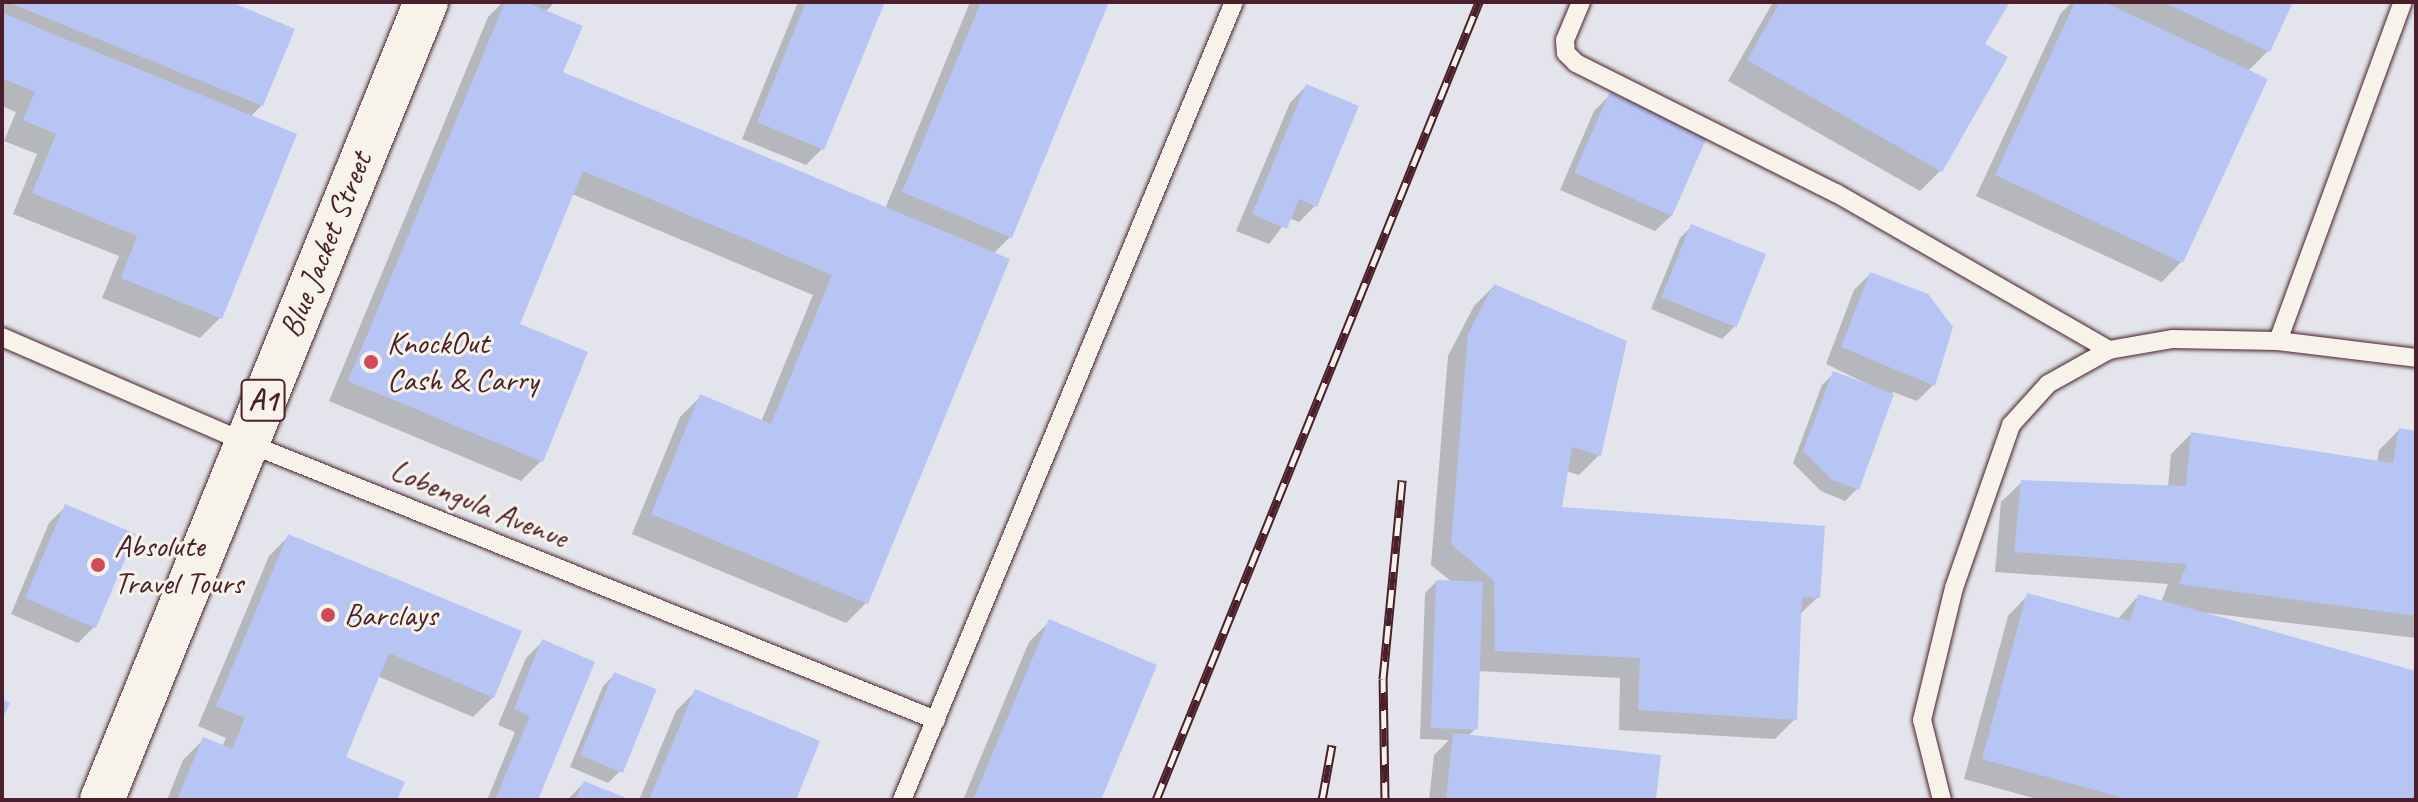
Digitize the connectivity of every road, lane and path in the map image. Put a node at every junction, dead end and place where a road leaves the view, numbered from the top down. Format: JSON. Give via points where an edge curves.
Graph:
{"nodes":[{"id":1,"x":426,"y":2,"type":"edge"},
{"id":2,"x":1234,"y":2,"type":"edge"},
{"id":3,"x":1581,"y":2,"type":"edge"},
{"id":4,"x":2403,"y":2,"type":"edge"},
{"id":5,"x":2,"y":337,"type":"edge"},
{"id":6,"x":2278,"y":341,"type":"junction"},
{"id":7,"x":2109,"y":350,"type":"junction"},
{"id":8,"x":2416,"y":358,"type":"edge"},
{"id":9,"x":245,"y":442,"type":"junction"},
{"id":10,"x":936,"y":720,"type":"junction"},
{"id":11,"x":102,"y":800,"type":"edge"},
{"id":12,"x":902,"y":800,"type":"edge"},
{"id":13,"x":1942,"y":800,"type":"edge"}],
"edges":[{"from":1,"to":9,"type":"highway","name":"Blue Jacket Street","number":"A1"},
{"from":2,"to":10,"type":"lane"},
{"from":3,"to":7,"type":"lane","via":[[1566,53],[1576,63],[1836,193]]},
{"from":4,"to":6,"type":"lane"},
{"from":5,"to":9,"type":"lane","name":"Lobengula Avenue"},
{"from":6,"to":7,"type":"lane","via":[[2173,339]]},
{"from":6,"to":8,"type":"lane"},
{"from":7,"to":13,"type":"lane","via":[[2048,384],[2011,425],[1954,588],[1922,720]]},
{"from":9,"to":10,"type":"lane","name":"Lobengula Avenue"},
{"from":9,"to":11,"type":"highway","name":"Blue Jacket Street","number":"A1"},
{"from":10,"to":12,"type":"lane"}]}
